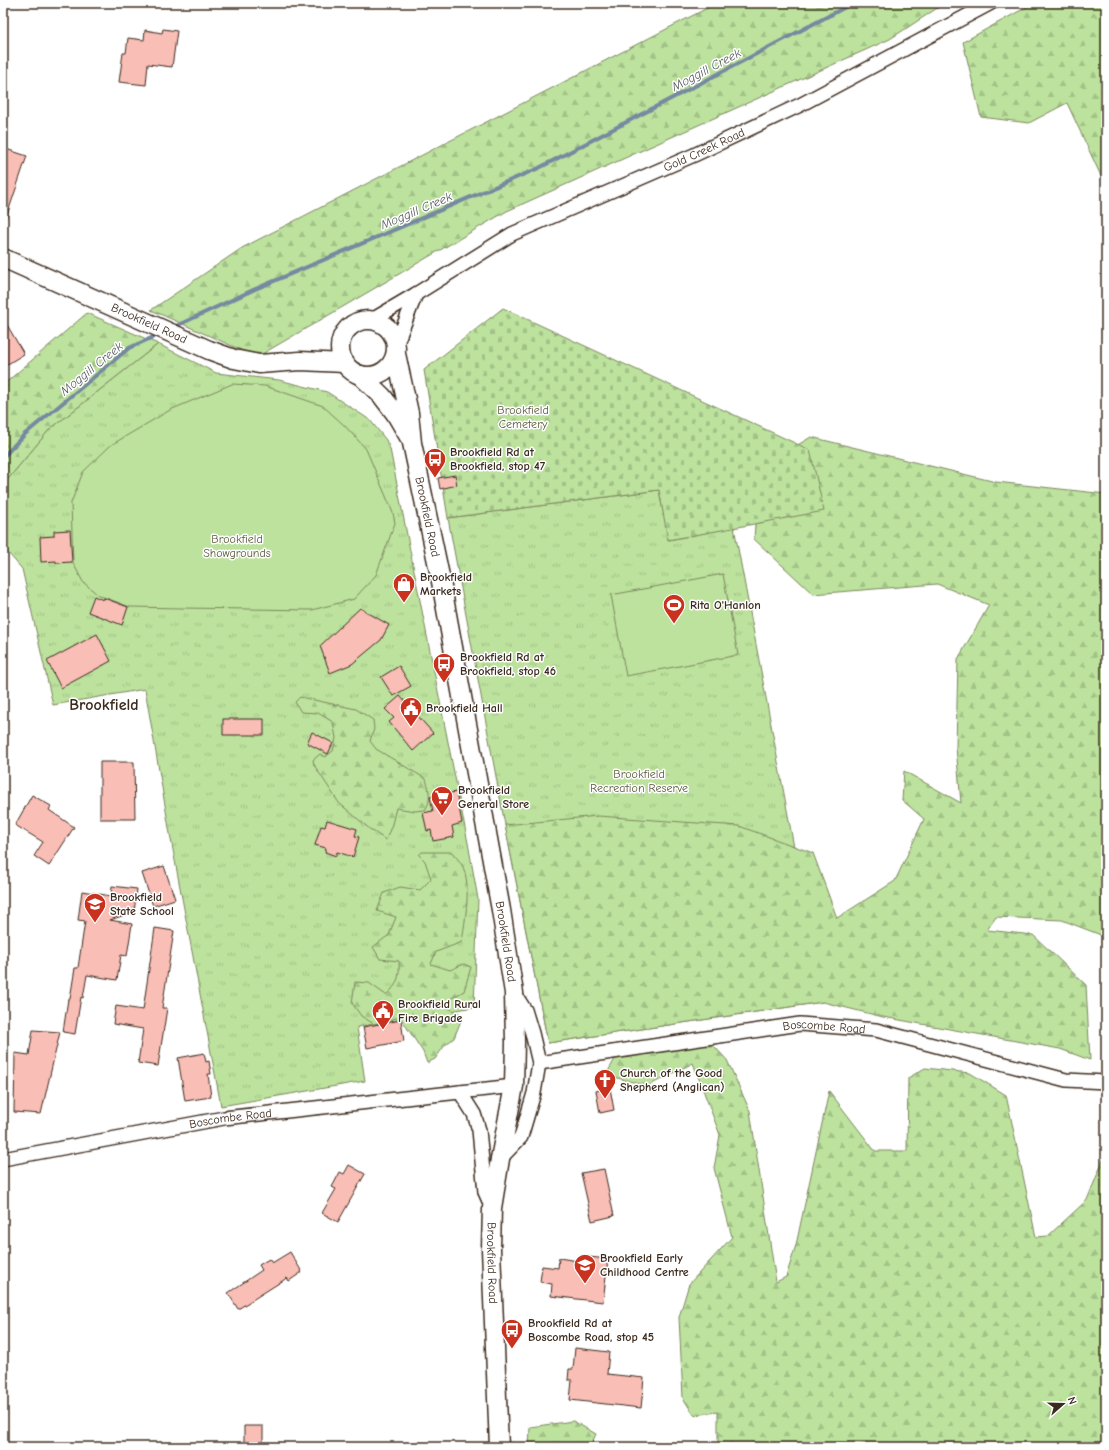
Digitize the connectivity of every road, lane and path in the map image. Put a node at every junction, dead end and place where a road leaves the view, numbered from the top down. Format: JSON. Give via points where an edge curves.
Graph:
{"nodes":[{"id":1,"x":991,"y":3,"type":"edge"},
{"id":2,"x":3,"y":258,"type":"edge"},
{"id":3,"x":416,"y":294,"type":"junction"},
{"id":4,"x":372,"y":320,"type":"junction"},
{"id":5,"x":340,"y":346,"type":"junction"},
{"id":6,"x":396,"y":349,"type":"junction"},
{"id":7,"x":300,"y":362,"type":"junction"},
{"id":8,"x":345,"y":364,"type":"junction"},
{"id":9,"x":360,"y":375,"type":"junction"},
{"id":10,"x":412,"y":443,"type":"junction"},
{"id":11,"x":514,"y":993,"type":"junction"},
{"id":12,"x":539,"y":1064,"type":"junction"},
{"id":13,"x":1106,"y":1082,"type":"edge"},
{"id":14,"x":514,"y":1086,"type":"junction"},
{"id":15,"x":460,"y":1092,"type":"junction"},
{"id":16,"x":3,"y":1159,"type":"edge"},
{"id":17,"x":500,"y":1159,"type":"junction"},
{"id":18,"x":492,"y":1208,"type":"junction"},
{"id":19,"x":499,"y":1447,"type":"edge"}],
"edges":[{"from":1,"to":3,"type":"street","name":"Gold Creek Road","via":[[800,105],[694,155],[512,234]]},
{"from":2,"to":7,"type":"main road","name":"Brookfield Road","via":[[234,360],[259,364]]},
{"from":3,"to":4,"type":"street","name":"Gold Creek Road"},
{"from":3,"to":6,"type":"street"},
{"from":4,"to":5,"type":"main road","via":[[354,323],[342,337]]},
{"from":4,"to":6,"type":"main road","via":[[388,328],[394,336]]},
{"from":5,"to":7,"type":"main road","name":"Brookfield Road"},
{"from":5,"to":8,"type":"main road"},
{"from":6,"to":9,"type":"main road","via":[[392,363],[386,370],[369,376]]},
{"from":6,"to":10,"type":"main road","name":"Brookfield Road","via":[[410,413]]},
{"from":7,"to":8,"type":"main road","name":"Brookfield Road"},
{"from":8,"to":9,"type":"main road"},
{"from":9,"to":10,"type":"main road","name":"Brookfield Road","via":[[395,413]]},
{"from":10,"to":11,"type":"main road","name":"Brookfield Road","via":[[440,576]]},
{"from":11,"to":12,"type":"street","via":[[525,1010]]},
{"from":11,"to":14,"type":"main road","name":"Brookfield Road"},
{"from":12,"to":13,"type":"street","name":"Boscombe Road","via":[[800,1024],[876,1030],[1066,1080]]},
{"from":12,"to":17,"type":"street","via":[[534,1093],[521,1137]]},
{"from":14,"to":15,"type":"street","name":"Boscombe Road"},
{"from":14,"to":17,"type":"main road","name":"Brookfield Road"},
{"from":15,"to":16,"type":"street","name":"Boscombe Road","via":[[224,1118]]},
{"from":15,"to":18,"type":"street","via":[[474,1114],[479,1130],[484,1192]]},
{"from":17,"to":18,"type":"main road","name":"Brookfield Road"},
{"from":18,"to":19,"type":"main road","name":"Brookfield Road","via":[[491,1249]]}]}
